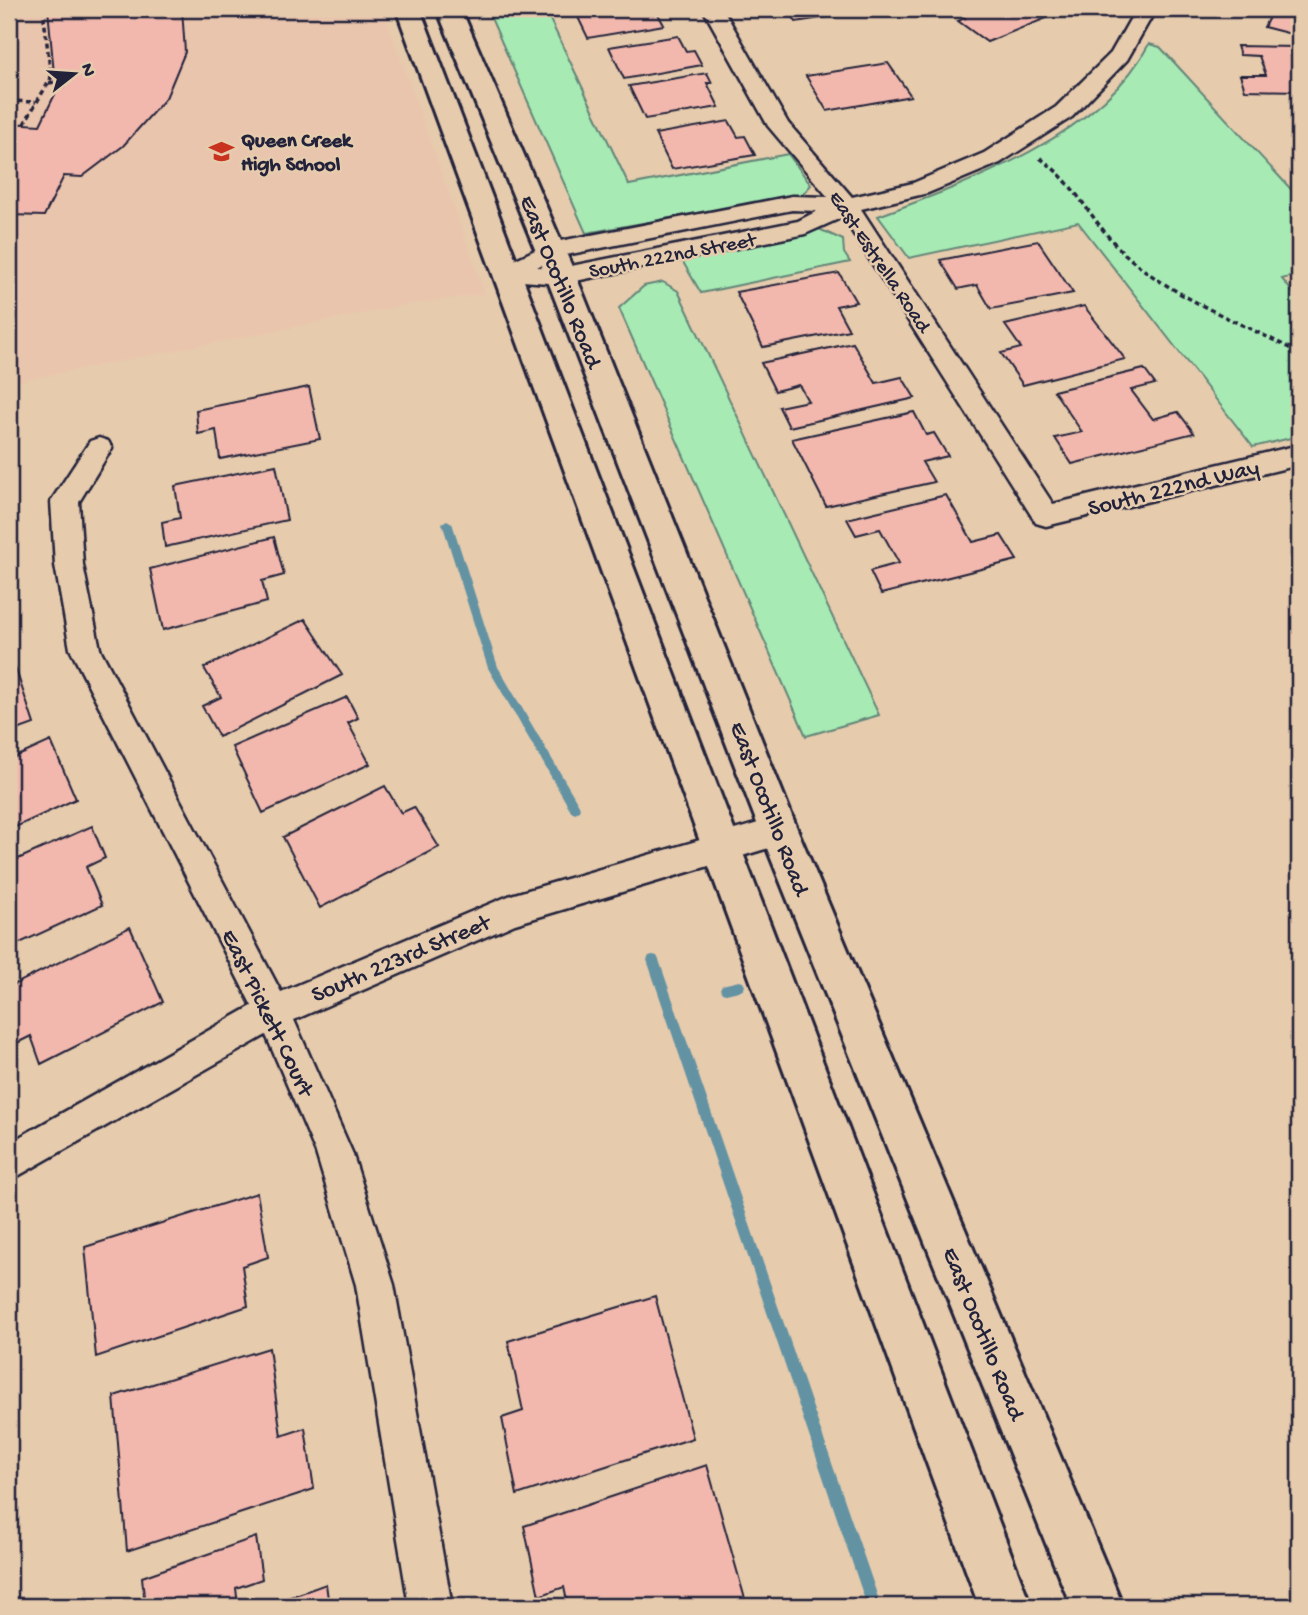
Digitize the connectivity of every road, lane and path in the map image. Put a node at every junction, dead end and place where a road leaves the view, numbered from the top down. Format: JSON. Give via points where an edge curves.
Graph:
{"nodes":[{"id":1,"x":43,"y":9,"type":"edge"},
{"id":2,"x":408,"y":9,"type":"edge"},
{"id":3,"x":449,"y":9,"type":"edge"},
{"id":4,"x":713,"y":9,"type":"edge"},
{"id":5,"x":1146,"y":9,"type":"edge"},
{"id":6,"x":62,"y":80,"type":"dead end"},
{"id":7,"x":48,"y":83,"type":"junction"},
{"id":8,"x":9,"y":102,"type":"edge"},
{"id":9,"x":36,"y":102,"type":"junction"},
{"id":10,"x":24,"y":124,"type":"dead end"},
{"id":11,"x":1015,"y":144,"type":"junction"},
{"id":12,"x":847,"y":205,"type":"junction"},
{"id":13,"x":555,"y":264,"type":"junction"},
{"id":14,"x":506,"y":272,"type":"junction"},
{"id":15,"x":1299,"y":353,"type":"edge"},
{"id":16,"x":99,"y":448,"type":"dead end"},
{"id":17,"x":1296,"y":461,"type":"edge"},
{"id":18,"x":1046,"y":516,"type":"joint"},
{"id":19,"x":779,"y":831,"type":"junction"},
{"id":20,"x":723,"y":848,"type":"junction"},
{"id":21,"x":273,"y":1012,"type":"junction"},
{"id":22,"x":9,"y":1163,"type":"edge"},
{"id":23,"x":432,"y":1606,"type":"edge"},
{"id":24,"x":1005,"y":1606,"type":"edge"},
{"id":25,"x":1097,"y":1606,"type":"edge"}],
"edges":[{"from":1,"to":7,"type":"path"},
{"from":2,"to":14,"type":"main road","name":"East Ocotillo Road"},
{"from":3,"to":13,"type":"main road","name":"East Ocotillo Road"},
{"from":4,"to":12,"type":"street","name":"East Estrella Road","via":[[779,126]]},
{"from":5,"to":11,"type":"street","name":"South 222nd Street","via":[[1120,56],[1064,112]]},
{"from":6,"to":7,"type":"path"},
{"from":7,"to":9,"type":"path"},
{"from":8,"to":9,"type":"path"},
{"from":9,"to":10,"type":"path"},
{"from":11,"to":12,"type":"street","name":"South 222nd Street","via":[[920,188]]},
{"from":11,"to":15,"type":"path","via":[[1059,169],[1126,255],[1158,279]]},
{"from":12,"to":13,"type":"street","name":"South 222nd Street","via":[[805,227]]},
{"from":12,"to":18,"type":"street","name":"East Estrella Road"},
{"from":13,"to":14,"type":"street","name":"South 222nd Street"},
{"from":13,"to":19,"type":"main road","name":"East Ocotillo Road"},
{"from":14,"to":20,"type":"main road","name":"East Ocotillo Road"},
{"from":16,"to":21,"type":"street","name":"East Pickett Court","via":[[65,501],[69,565],[85,649]]},
{"from":17,"to":18,"type":"street","name":"South 222nd Way"},
{"from":19,"to":20,"type":"street","name":"South 223rd Street"},
{"from":19,"to":25,"type":"main road","name":"East Ocotillo Road"},
{"from":20,"to":21,"type":"street","name":"South 223rd Street","via":[[511,911]]},
{"from":20,"to":24,"type":"main road","name":"East Ocotillo Road"},
{"from":21,"to":22,"type":"street","name":"South 223rd Street"},
{"from":21,"to":23,"type":"street","name":"East Pickett Court","via":[[334,1152],[374,1286]]}]}
